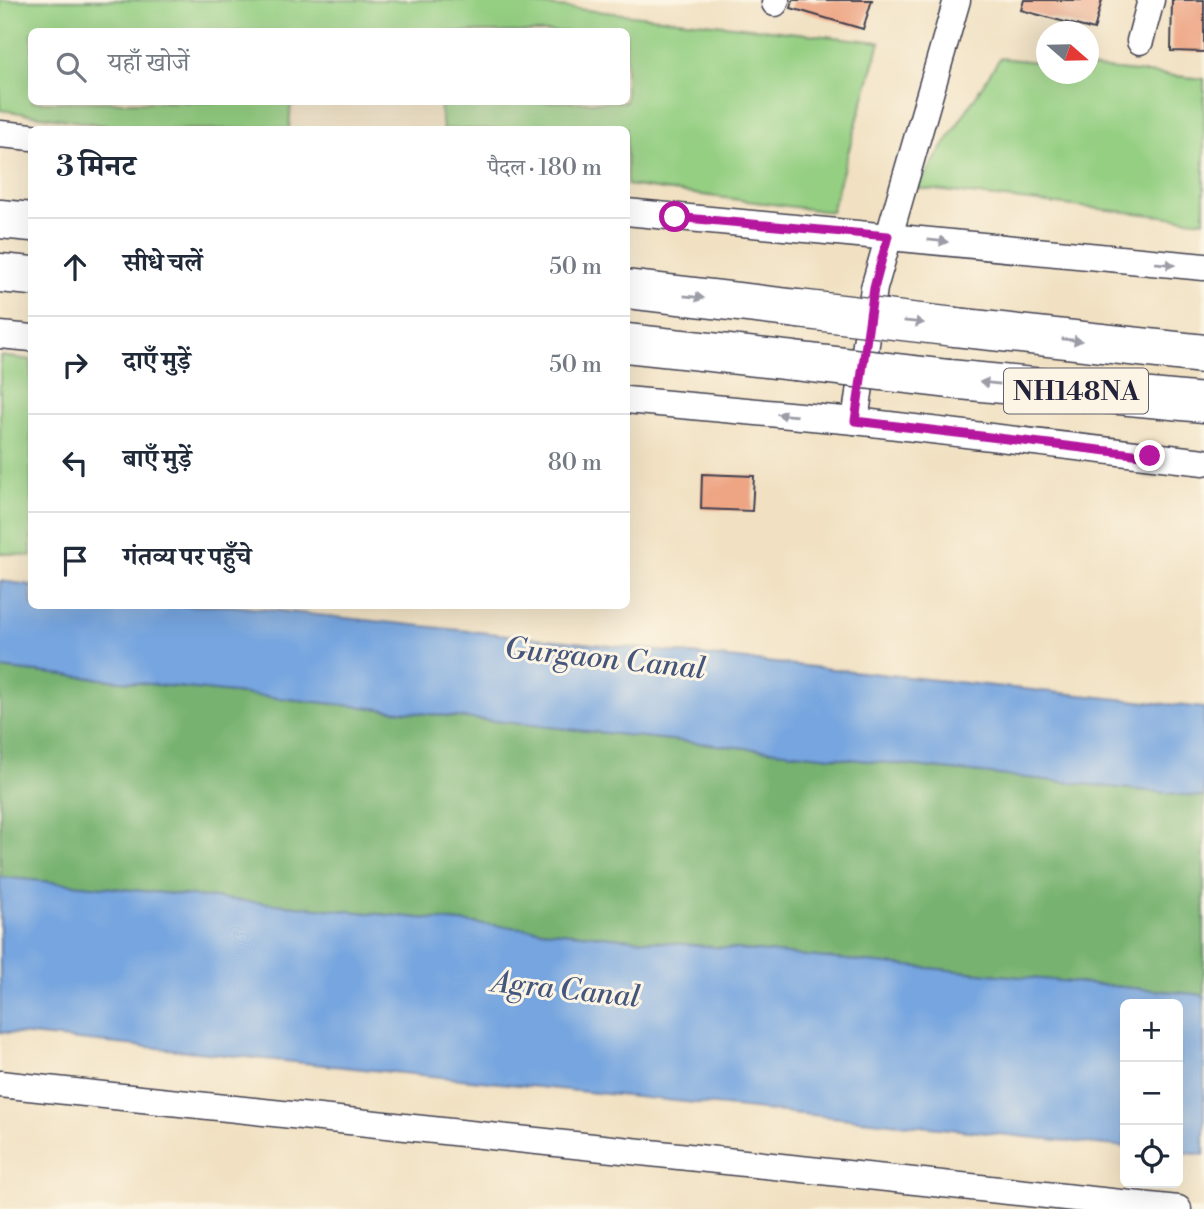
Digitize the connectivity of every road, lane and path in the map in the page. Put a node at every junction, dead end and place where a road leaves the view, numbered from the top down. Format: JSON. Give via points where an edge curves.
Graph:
{"nodes":[{"id":1,"x":957,"y":0,"type":"edge"},
{"id":2,"x":1151,"y":0,"type":"edge"},
{"id":3,"x":1140,"y":41,"type":"dead end"},
{"id":4,"x":0,"y":134,"type":"edge"},
{"id":5,"x":28,"y":137,"type":"edge"},
{"id":6,"x":630,"y":212,"type":"edge"},
{"id":7,"x":0,"y":219,"type":"edge"},
{"id":8,"x":28,"y":222,"type":"edge"},
{"id":9,"x":888,"y":236,"type":"junction"},
{"id":10,"x":1204,"y":267,"type":"edge"},
{"id":11,"x":0,"y":273,"type":"edge"},
{"id":12,"x":28,"y":276,"type":"edge"},
{"id":13,"x":630,"y":289,"type":"edge"},
{"id":14,"x":0,"y":335,"type":"edge"},
{"id":15,"x":28,"y":338,"type":"edge"},
{"id":16,"x":630,"y":343,"type":"edge"},
{"id":17,"x":1204,"y":354,"type":"edge"},
{"id":18,"x":630,"y":400,"type":"edge"},
{"id":19,"x":1204,"y":403,"type":"edge"},
{"id":20,"x":855,"y":421,"type":"junction"},
{"id":21,"x":1204,"y":462,"type":"edge"},
{"id":22,"x":0,"y":1084,"type":"edge"},
{"id":23,"x":1178,"y":1209,"type":"edge"}],
"edges":[{"from":1,"to":9,"type":"street"},
{"from":2,"to":3,"type":"street"},
{"from":4,"to":5,"type":"street"},
{"from":6,"to":9,"type":"street"},
{"from":7,"to":8,"type":"highway"},
{"from":9,"to":10,"type":"street","one_way":true},
{"from":9,"to":20,"type":"street","via":[[874,288]]},
{"from":11,"to":12,"type":"highway"},
{"from":13,"to":17,"type":"highway","number":"NH148NA","one_way":true,"bridge":true},
{"from":14,"to":15,"type":"street"},
{"from":19,"to":16,"type":"highway","number":"NH148NA","one_way":true,"bridge":true},
{"from":20,"to":18,"type":"street","one_way":true},
{"from":20,"to":21,"type":"street"},
{"from":22,"to":23,"type":"street"}]}
